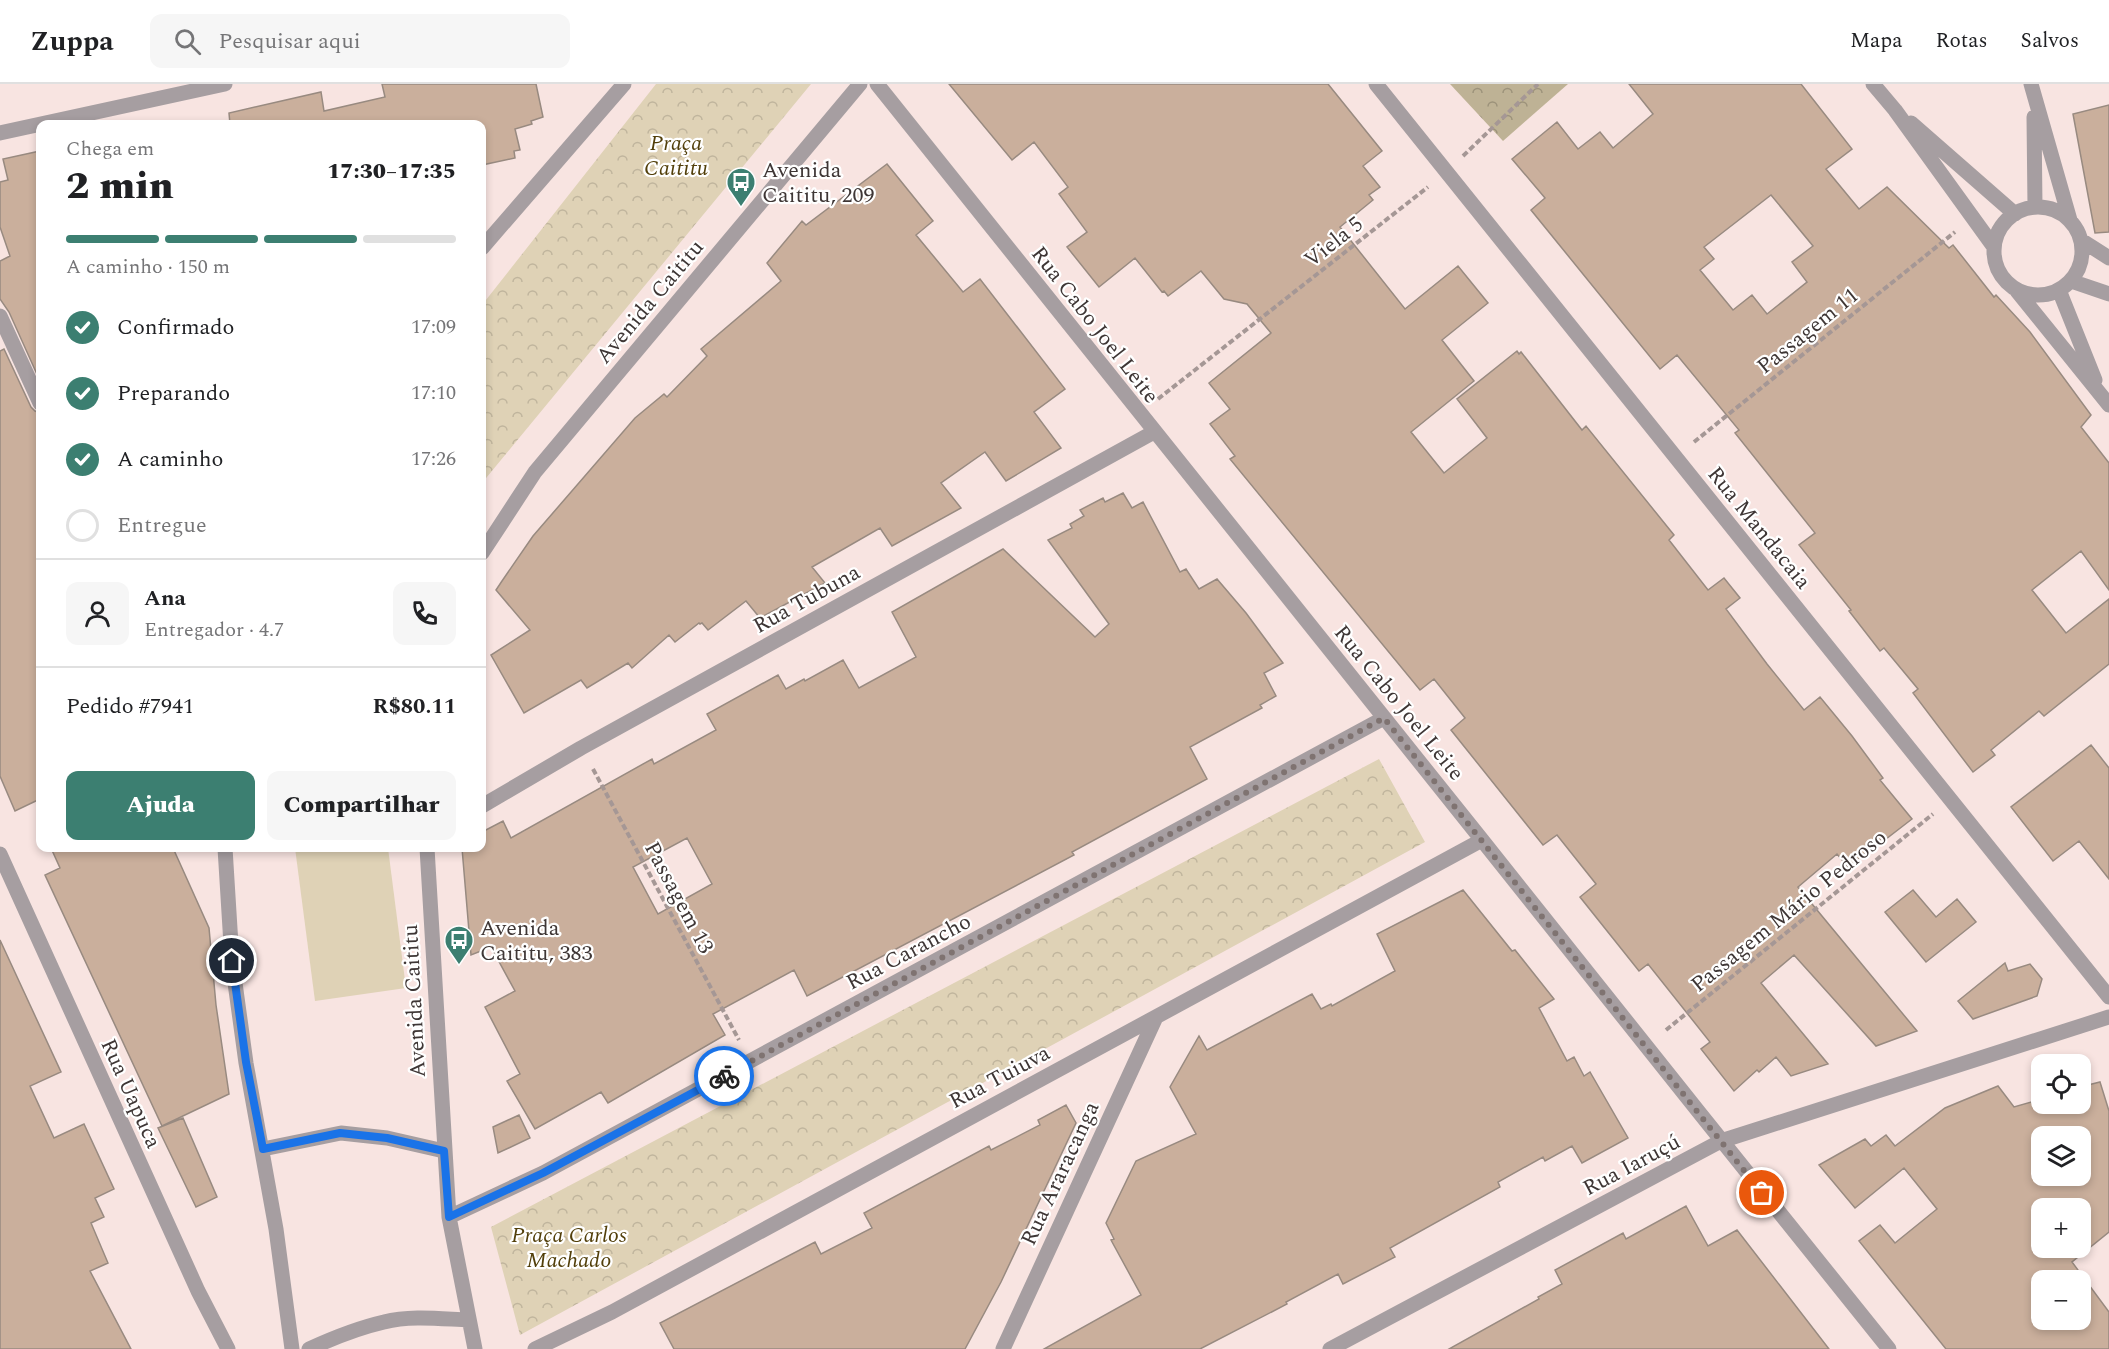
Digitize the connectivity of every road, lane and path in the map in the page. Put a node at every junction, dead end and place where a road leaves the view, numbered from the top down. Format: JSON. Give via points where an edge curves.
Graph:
{"nodes":[{"id":1,"x":225,"y":84,"type":"edge"},
{"id":2,"x":624,"y":84,"type":"edge"},
{"id":3,"x":860,"y":84,"type":"edge"},
{"id":4,"x":877,"y":84,"type":"edge"},
{"id":5,"x":1376,"y":84,"type":"edge"},
{"id":6,"x":1538,"y":84,"type":"edge"},
{"id":7,"x":1873,"y":84,"type":"edge"},
{"id":8,"x":2032,"y":91,"type":"edge"},
{"id":9,"x":1895,"y":110,"type":"junction"},
{"id":10,"x":60,"y":120,"type":"edge"},
{"id":11,"x":36,"y":125,"type":"edge"},
{"id":12,"x":0,"y":133,"type":"edge"},
{"id":13,"x":1447,"y":172,"type":"junction"},
{"id":14,"x":2035,"y":207,"type":"junction"},
{"id":15,"x":2015,"y":214,"type":"junction"},
{"id":16,"x":2070,"y":219,"type":"junction"},
{"id":17,"x":1960,"y":228,"type":"dead end"},
{"id":18,"x":2081,"y":240,"type":"junction"},
{"id":19,"x":486,"y":243,"type":"edge"},
{"id":20,"x":1994,"y":247,"type":"junction"},
{"id":21,"x":2109,"y":258,"type":"edge"},
{"id":22,"x":2065,"y":286,"type":"junction"},
{"id":23,"x":2017,"y":290,"type":"junction"},
{"id":24,"x":2109,"y":294,"type":"edge"},
{"id":25,"x":0,"y":316,"type":"edge"},
{"id":26,"x":36,"y":395,"type":"edge"},
{"id":27,"x":2105,"y":401,"type":"edge"},
{"id":28,"x":1139,"y":414,"type":"junction"},
{"id":29,"x":1154,"y":432,"type":"junction"},
{"id":30,"x":1676,"y":457,"type":"junction"},
{"id":31,"x":486,"y":547,"type":"edge"},
{"id":32,"x":1384,"y":718,"type":"junction"},
{"id":33,"x":581,"y":747,"type":"junction"},
{"id":34,"x":1950,"y":801,"type":"junction"},
{"id":35,"x":486,"y":804,"type":"edge"},
{"id":36,"x":1482,"y":840,"type":"junction"},
{"id":37,"x":225,"y":852,"type":"edge"},
{"id":38,"x":427,"y":852,"type":"edge"},
{"id":39,"x":0,"y":854,"type":"edge"},
{"id":40,"x":2109,"y":997,"type":"edge"},
{"id":41,"x":1156,"y":1017,"type":"junction"},
{"id":42,"x":2109,"y":1017,"type":"edge"},
{"id":43,"x":1646,"y":1046,"type":"junction"},
{"id":44,"x":751,"y":1061,"type":"junction"},
{"id":45,"x":1720,"y":1142,"type":"junction"},
{"id":46,"x":263,"y":1149,"type":"junction"},
{"id":47,"x":444,"y":1151,"type":"junction"},
{"id":48,"x":449,"y":1217,"type":"junction"},
{"id":49,"x":469,"y":1320,"type":"junction"},
{"id":50,"x":228,"y":1349,"type":"edge"},
{"id":51,"x":292,"y":1349,"type":"edge"},
{"id":52,"x":309,"y":1349,"type":"edge"},
{"id":53,"x":475,"y":1349,"type":"edge"},
{"id":54,"x":535,"y":1349,"type":"edge"},
{"id":55,"x":1004,"y":1349,"type":"edge"},
{"id":56,"x":1330,"y":1349,"type":"edge"},
{"id":57,"x":1888,"y":1349,"type":"edge"}],
"edges":[{"from":1,"to":10,"type":"street"},
{"from":2,"to":19,"type":"street"},
{"from":3,"to":31,"type":"street","name":"Avenida Caititu","via":[[535,472]]},
{"from":4,"to":28,"type":"street","name":"Rua Cabo Joel Leite"},
{"from":5,"to":13,"type":"street","name":"Rua Mandacaia"},
{"from":6,"to":13,"type":"path","name":"Viela 5"},
{"from":7,"to":9,"type":"street"},
{"from":8,"to":14,"type":"street"},
{"from":8,"to":16,"type":"street"},
{"from":9,"to":15,"type":"street"},
{"from":9,"to":20,"type":"street"},
{"from":11,"to":12,"type":"street"},
{"from":13,"to":28,"type":"path","name":"Viela 5"},
{"from":13,"to":30,"type":"street","name":"Rua Mandacaia"},
{"from":14,"to":15,"type":"street"},
{"from":14,"to":16,"type":"street","via":[[2060,212]]},
{"from":15,"to":20,"type":"street","via":[[1997,234]]},
{"from":16,"to":18,"type":"street"},
{"from":17,"to":30,"type":"path","name":"Passagem 11"},
{"from":18,"to":21,"type":"street"},
{"from":18,"to":22,"type":"street","via":[[2083,255],[2079,269]]},
{"from":20,"to":23,"type":"street","via":[[1999,272]]},
{"from":22,"to":23,"type":"street","via":[[2045,295]]},
{"from":22,"to":24,"type":"street"},
{"from":22,"to":27,"type":"street"},
{"from":23,"to":27,"type":"street"},
{"from":25,"to":26,"type":"street"},
{"from":28,"to":29,"type":"street","name":"Rua Cabo Joel Leite"},
{"from":29,"to":32,"type":"street","name":"Rua Cabo Joel Leite"},
{"from":29,"to":33,"type":"street","name":"Rua Tubuna"},
{"from":30,"to":34,"type":"street","name":"Rua Mandacaia"},
{"from":32,"to":36,"type":"street","name":"Rua Cabo Joel Leite"},
{"from":32,"to":44,"type":"street","name":"Rua Carancho"},
{"from":33,"to":35,"type":"street","name":"Rua Tubuna"},
{"from":33,"to":44,"type":"path","name":"Passagem 13"},
{"from":34,"to":40,"type":"street","name":"Rua Mandacaia"},
{"from":34,"to":43,"type":"path","name":"Passagem Mário Pedroso"},
{"from":36,"to":41,"type":"street","name":"Rua Tuiuva"},
{"from":36,"to":43,"type":"street","name":"Rua Cabo Joel Leite"},
{"from":37,"to":46,"type":"street","via":[[232,961]]},
{"from":38,"to":47,"type":"street","name":"Avenida Caititu"},
{"from":39,"to":50,"type":"street","name":"Rua Uapuca","via":[[198,1292]]},
{"from":41,"to":54,"type":"street","name":"Rua Tuiuva","via":[[612,1312]]},
{"from":41,"to":55,"type":"street","name":"Rua Araracanga"},
{"from":42,"to":45,"type":"street","name":"Rua Iaruçú"},
{"from":43,"to":45,"type":"street","name":"Rua Cabo Joel Leite"},
{"from":44,"to":48,"type":"street","name":"Rua Carancho","via":[[543,1173]]},
{"from":45,"to":56,"type":"street","name":"Rua Iaruçú"},
{"from":45,"to":57,"type":"street","name":"Rua Cabo Joel Leite"},
{"from":46,"to":47,"type":"street","via":[[340,1133],[387,1138]]},
{"from":46,"to":51,"type":"street"},
{"from":47,"to":48,"type":"street","name":"Avenida Caititu"},
{"from":48,"to":49,"type":"street","name":"Avenida Caititu"},
{"from":49,"to":52,"type":"street","via":[[386,1321]]},
{"from":49,"to":53,"type":"street","name":"Avenida Caititu"}]}
